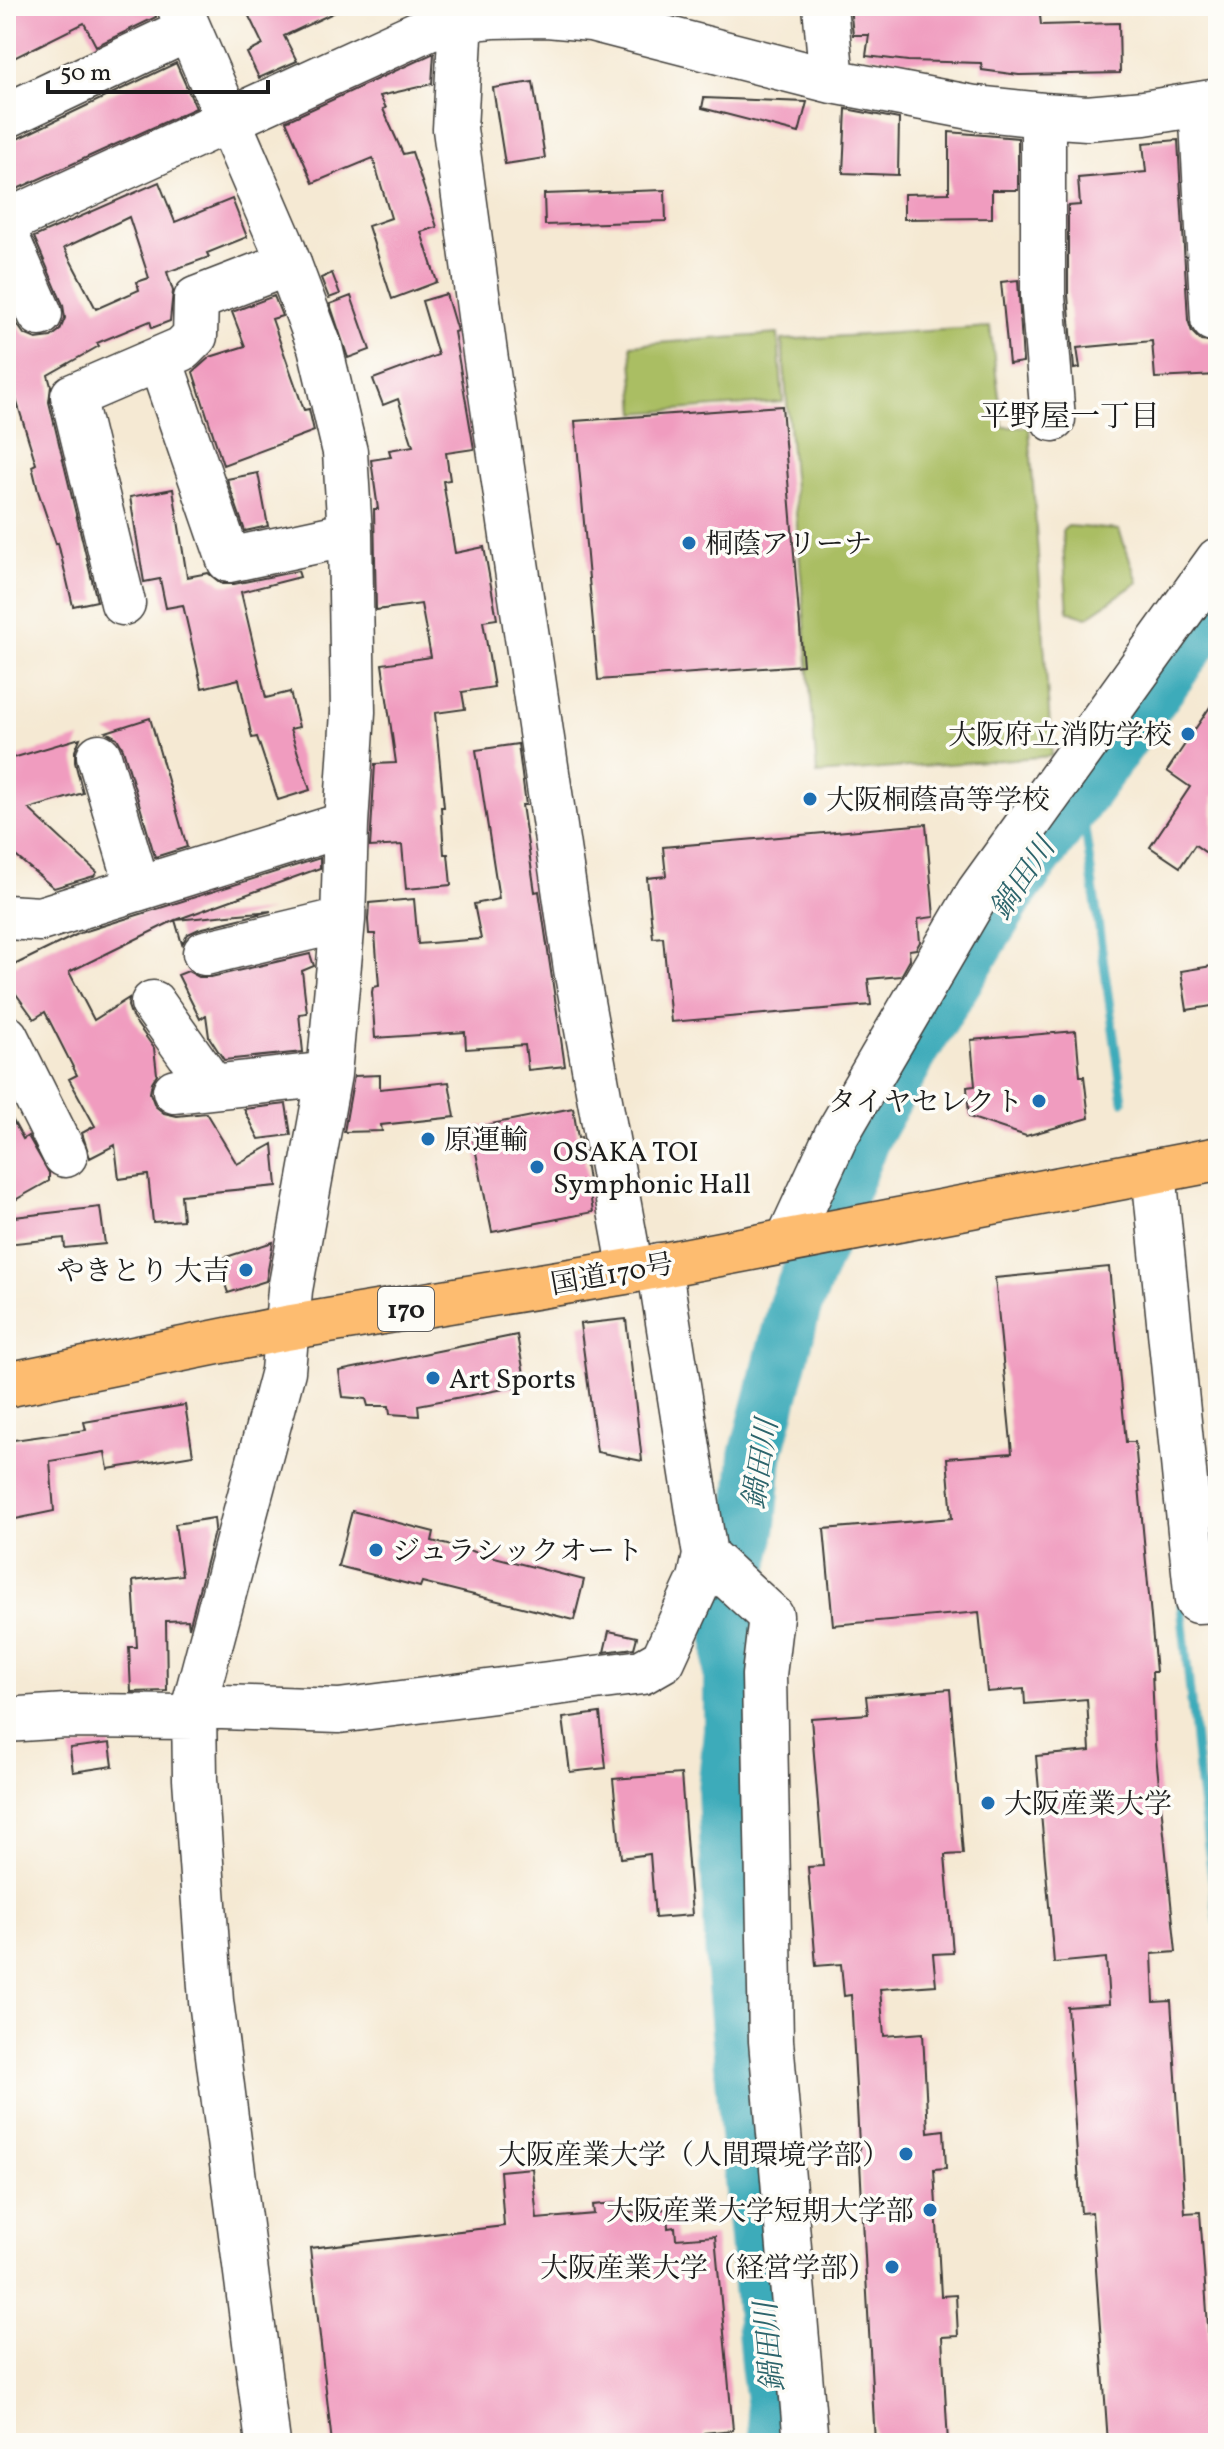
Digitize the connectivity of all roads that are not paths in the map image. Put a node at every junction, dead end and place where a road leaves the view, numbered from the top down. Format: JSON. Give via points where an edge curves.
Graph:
{"nodes":[{"id":1,"x":825,"y":6,"type":"edge"},
{"id":2,"x":188,"y":14,"type":"edge"},
{"id":3,"x":461,"y":19,"type":"junction"},
{"id":4,"x":664,"y":22,"type":"edge"},
{"id":5,"x":832,"y":81,"type":"junction"},
{"id":6,"x":1210,"y":103,"type":"edge"},
{"id":7,"x":1043,"y":115,"type":"junction"},
{"id":8,"x":6,"y":116,"type":"edge"},
{"id":9,"x":228,"y":122,"type":"junction"},
{"id":10,"x":6,"y":222,"type":"edge"},
{"id":11,"x":6,"y":235,"type":"edge"},
{"id":12,"x":289,"y":263,"type":"junction"},
{"id":13,"x":40,"y":314,"type":"dead end"},
{"id":14,"x":1213,"y":319,"type":"dead end"},
{"id":15,"x":160,"y":360,"type":"junction"},
{"id":16,"x":1053,"y":419,"type":"dead end"},
{"id":17,"x":350,"y":534,"type":"junction"},
{"id":18,"x":1218,"y":560,"type":"edge"},
{"id":19,"x":123,"y":603,"type":"dead end"},
{"id":20,"x":99,"y":756,"type":"dead end"},
{"id":21,"x":346,"y":824,"type":"junction"},
{"id":22,"x":6,"y":886,"type":"edge"},
{"id":23,"x":138,"y":888,"type":"junction"},
{"id":24,"x":23,"y":918,"type":"edge"},
{"id":25,"x":343,"y":920,"type":"junction"},
{"id":26,"x":205,"y":953,"type":"dead end"},
{"id":27,"x":153,"y":1003,"type":"dead end"},
{"id":28,"x":6,"y":1037,"type":"edge"},
{"id":29,"x":329,"y":1074,"type":"junction"},
{"id":30,"x":1218,"y":1138,"type":"edge"},
{"id":31,"x":65,"y":1155,"type":"dead end"},
{"id":32,"x":1218,"y":1159,"type":"edge"},
{"id":33,"x":1154,"y":1172,"type":"junction"},
{"id":34,"x":1218,"y":1179,"type":"edge"},
{"id":35,"x":797,"y":1239,"type":"junction"},
{"id":36,"x":645,"y":1268,"type":"junction"},
{"id":37,"x":286,"y":1328,"type":"junction"},
{"id":38,"x":6,"y":1385,"type":"edge"},
{"id":39,"x":712,"y":1562,"type":"junction"},
{"id":40,"x":1218,"y":1600,"type":"edge"},
{"id":41,"x":195,"y":1712,"type":"junction"},
{"id":42,"x":6,"y":1720,"type":"edge"},
{"id":43,"x":268,"y":2443,"type":"edge"},
{"id":44,"x":806,"y":2443,"type":"edge"}],
"edges":[{"from":1,"to":5,"type":"street"},
{"from":2,"to":8,"type":"street"},
{"from":2,"to":9,"type":"street"},
{"from":3,"to":4,"type":"street","via":[[547,15]]},
{"from":3,"to":9,"type":"street","via":[[429,28]]},
{"from":3,"to":36,"type":"street","via":[[455,129],[485,353],[576,969]]},
{"from":4,"to":5,"type":"street"},
{"from":5,"to":7,"type":"street"},
{"from":6,"to":7,"type":"street","via":[[1087,118]]},
{"from":6,"to":14,"type":"street"},
{"from":7,"to":16,"type":"street","via":[[1043,296]]},
{"from":9,"to":10,"type":"street"},
{"from":9,"to":12,"type":"street"},
{"from":11,"to":13,"type":"street"},
{"from":12,"to":15,"type":"street","via":[[196,299],[195,336]]},
{"from":12,"to":17,"type":"street","via":[[320,347],[341,437]]},
{"from":15,"to":17,"type":"street","via":[[229,560]]},
{"from":15,"to":19,"type":"street","via":[[73,396]]},
{"from":17,"to":21,"type":"street","via":[[353,712]]},
{"from":18,"to":35,"type":"street","via":[[978,893],[836,1136]]},
{"from":20,"to":23,"type":"street"},
{"from":21,"to":23,"type":"street"},
{"from":21,"to":25,"type":"street"},
{"from":22,"to":24,"type":"street"},
{"from":23,"to":24,"type":"street"},
{"from":25,"to":26,"type":"street"},
{"from":25,"to":29,"type":"street"},
{"from":27,"to":29,"type":"street","via":[[193,1089]]},
{"from":28,"to":31,"type":"street"},
{"from":29,"to":37,"type":"street"},
{"from":30,"to":33,"type":"highway","number":"170"},
{"from":32,"to":33,"type":"highway","name":"国道170号","number":"170"},
{"from":33,"to":34,"type":"highway","number":"170"},
{"from":33,"to":35,"type":"highway","name":"国道170号","number":"170"},
{"from":33,"to":40,"type":"street","via":[[1197,1601]]},
{"from":35,"to":36,"type":"highway","name":"国道170号","number":"170"},
{"from":36,"to":37,"type":"highway","name":"国道170号","number":"170"},
{"from":36,"to":39,"type":"street"},
{"from":37,"to":38,"type":"highway","name":"国道170号","number":"170"},
{"from":37,"to":41,"type":"street","via":[[283,1371]]},
{"from":39,"to":41,"type":"street","via":[[663,1660],[642,1672],[339,1711]]},
{"from":39,"to":44,"type":"street","via":[[766,1611],[771,2041]]},
{"from":41,"to":42,"type":"street"},
{"from":41,"to":43,"type":"street","via":[[211,2001]]}]}
